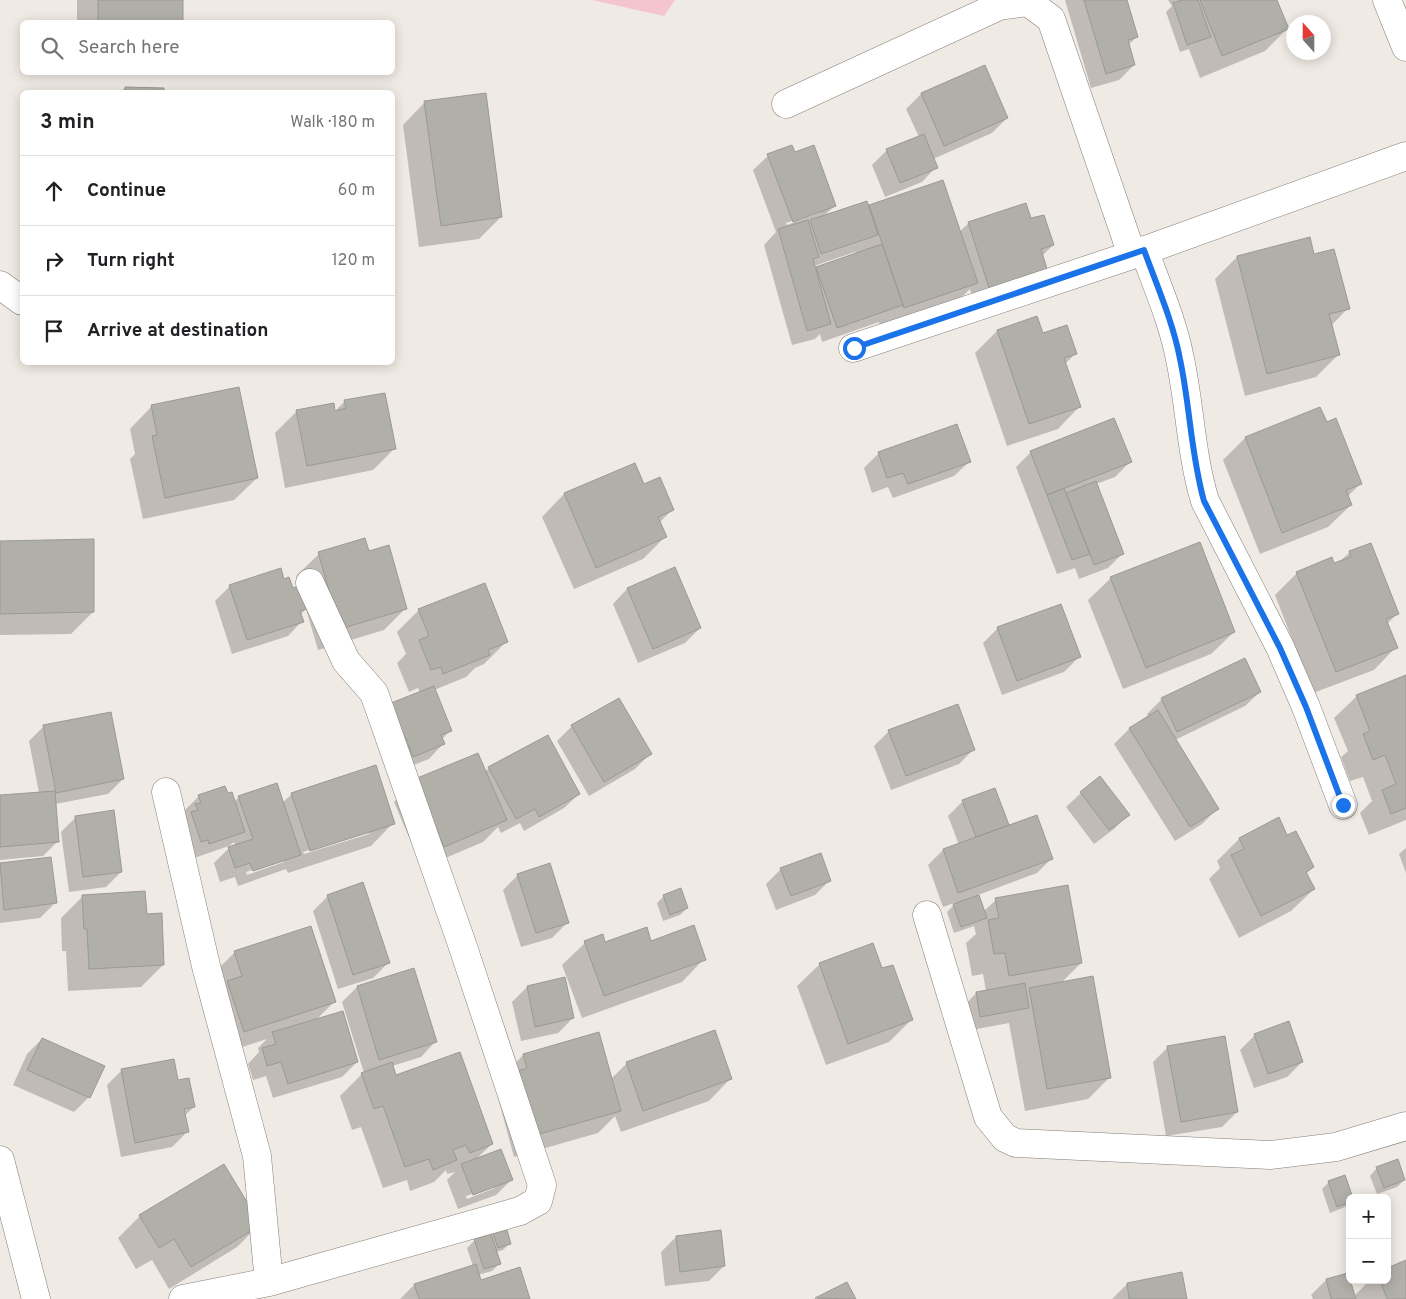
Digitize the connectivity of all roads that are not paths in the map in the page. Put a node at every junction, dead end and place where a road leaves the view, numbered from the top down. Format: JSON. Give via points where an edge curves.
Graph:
{"nodes":[{"id":1,"x":1387,"y":0,"type":"edge"},
{"id":2,"x":1048,"y":9,"type":"edge"},
{"id":3,"x":1406,"y":47,"type":"edge"},
{"id":4,"x":786,"y":104,"type":"dead end"},
{"id":5,"x":1406,"y":156,"type":"edge"},
{"id":6,"x":1138,"y":253,"type":"junction"},
{"id":7,"x":0,"y":285,"type":"edge"},
{"id":8,"x":20,"y":300,"type":"edge"},
{"id":9,"x":854,"y":348,"type":"dead end"},
{"id":10,"x":310,"y":583,"type":"dead end"},
{"id":11,"x":166,"y":792,"type":"dead end"},
{"id":12,"x":1343,"y":805,"type":"dead end"},
{"id":13,"x":927,"y":915,"type":"dead end"},
{"id":14,"x":1406,"y":1126,"type":"edge"},
{"id":15,"x":0,"y":1160,"type":"edge"},
{"id":16,"x":269,"y":1282,"type":"junction"},
{"id":17,"x":36,"y":1299,"type":"edge"},
{"id":18,"x":184,"y":1299,"type":"edge"}],
"edges":[{"from":1,"to":3,"type":"street"},
{"from":2,"to":4,"type":"street","via":[[1028,2],[999,6]]},
{"from":2,"to":6,"type":"street"},
{"from":5,"to":6,"type":"street"},
{"from":6,"to":9,"type":"street"},
{"from":6,"to":12,"type":"street","via":[[1174,332],[1204,501],[1280,648]]},
{"from":7,"to":8,"type":"street"},
{"from":10,"to":16,"type":"street","via":[[346,662],[374,693],[542,1185],[538,1201],[520,1211]]},
{"from":11,"to":16,"type":"street","via":[[206,966],[258,1156]]},
{"from":13,"to":14,"type":"street","via":[[988,1117],[1005,1138],[1016,1143],[1270,1155],[1336,1147]]},
{"from":15,"to":17,"type":"street"},
{"from":16,"to":18,"type":"street"}]}
